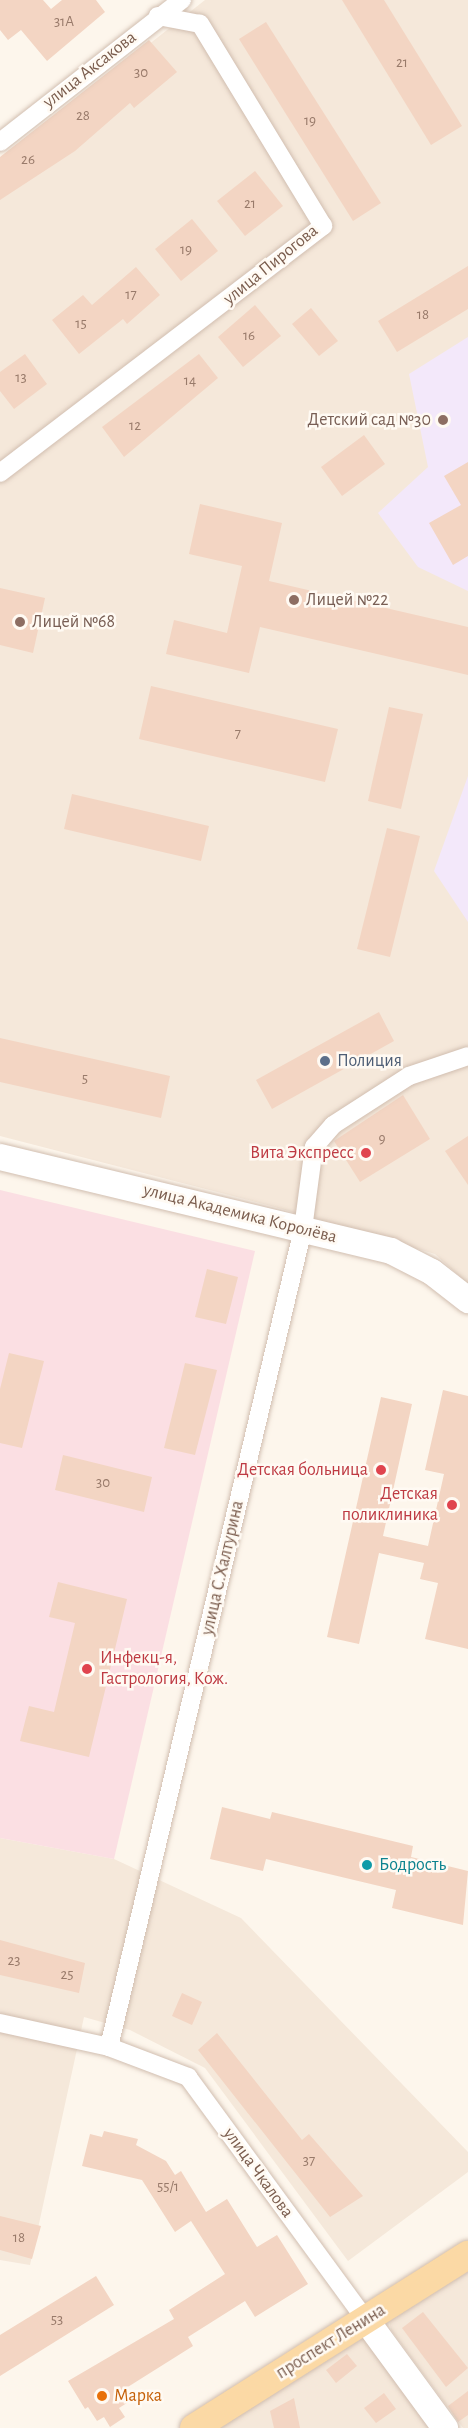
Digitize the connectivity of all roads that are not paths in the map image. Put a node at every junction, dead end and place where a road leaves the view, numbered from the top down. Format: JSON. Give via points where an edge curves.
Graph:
{"nodes":[{"id":1,"x":182,"y":0,"type":"edge"},
{"id":2,"x":158,"y":16,"type":"junction"},
{"id":3,"x":0,"y":142,"type":"edge"},
{"id":4,"x":0,"y":473,"type":"edge"},
{"id":5,"x":468,"y":1056,"type":"edge"},
{"id":6,"x":0,"y":1157,"type":"edge"},
{"id":7,"x":303,"y":1229,"type":"junction"},
{"id":8,"x":468,"y":1300,"type":"edge"},
{"id":9,"x":0,"y":2023,"type":"edge"},
{"id":10,"x":109,"y":2047,"type":"junction"},
{"id":11,"x":468,"y":2255,"type":"edge"},
{"id":12,"x":366,"y":2320,"type":"junction"},
{"id":13,"x":194,"y":2428,"type":"edge"},
{"id":14,"x":445,"y":2428,"type":"edge"}],
"edges":[{"from":1,"to":2,"type":"street","name":"улица Аксакова"},
{"from":2,"to":3,"type":"street","name":"улица Аксакова"},
{"from":2,"to":4,"type":"street","name":"улица Пирогова","via":[[200,24],[323,226]]},
{"from":5,"to":7,"type":"street","name":"улица С.Халтурина","via":[[409,1076],[333,1125],[314,1147]]},
{"from":6,"to":7,"type":"street","name":"улица Академика Королёва"},
{"from":7,"to":8,"type":"street","name":"улица Академика Королёва","via":[[392,1251],[432,1272]]},
{"from":7,"to":10,"type":"street","name":"улица С.Халтурина"},
{"from":9,"to":10,"type":"street","name":"улица Чкалова"},
{"from":10,"to":12,"type":"street","name":"улица Чкалова","via":[[188,2077]]},
{"from":11,"to":12,"type":"main road","name":"проспект Ленина"},
{"from":12,"to":13,"type":"main road","name":"проспект Ленина"},
{"from":12,"to":14,"type":"street","name":"улица Чкалова"}]}
